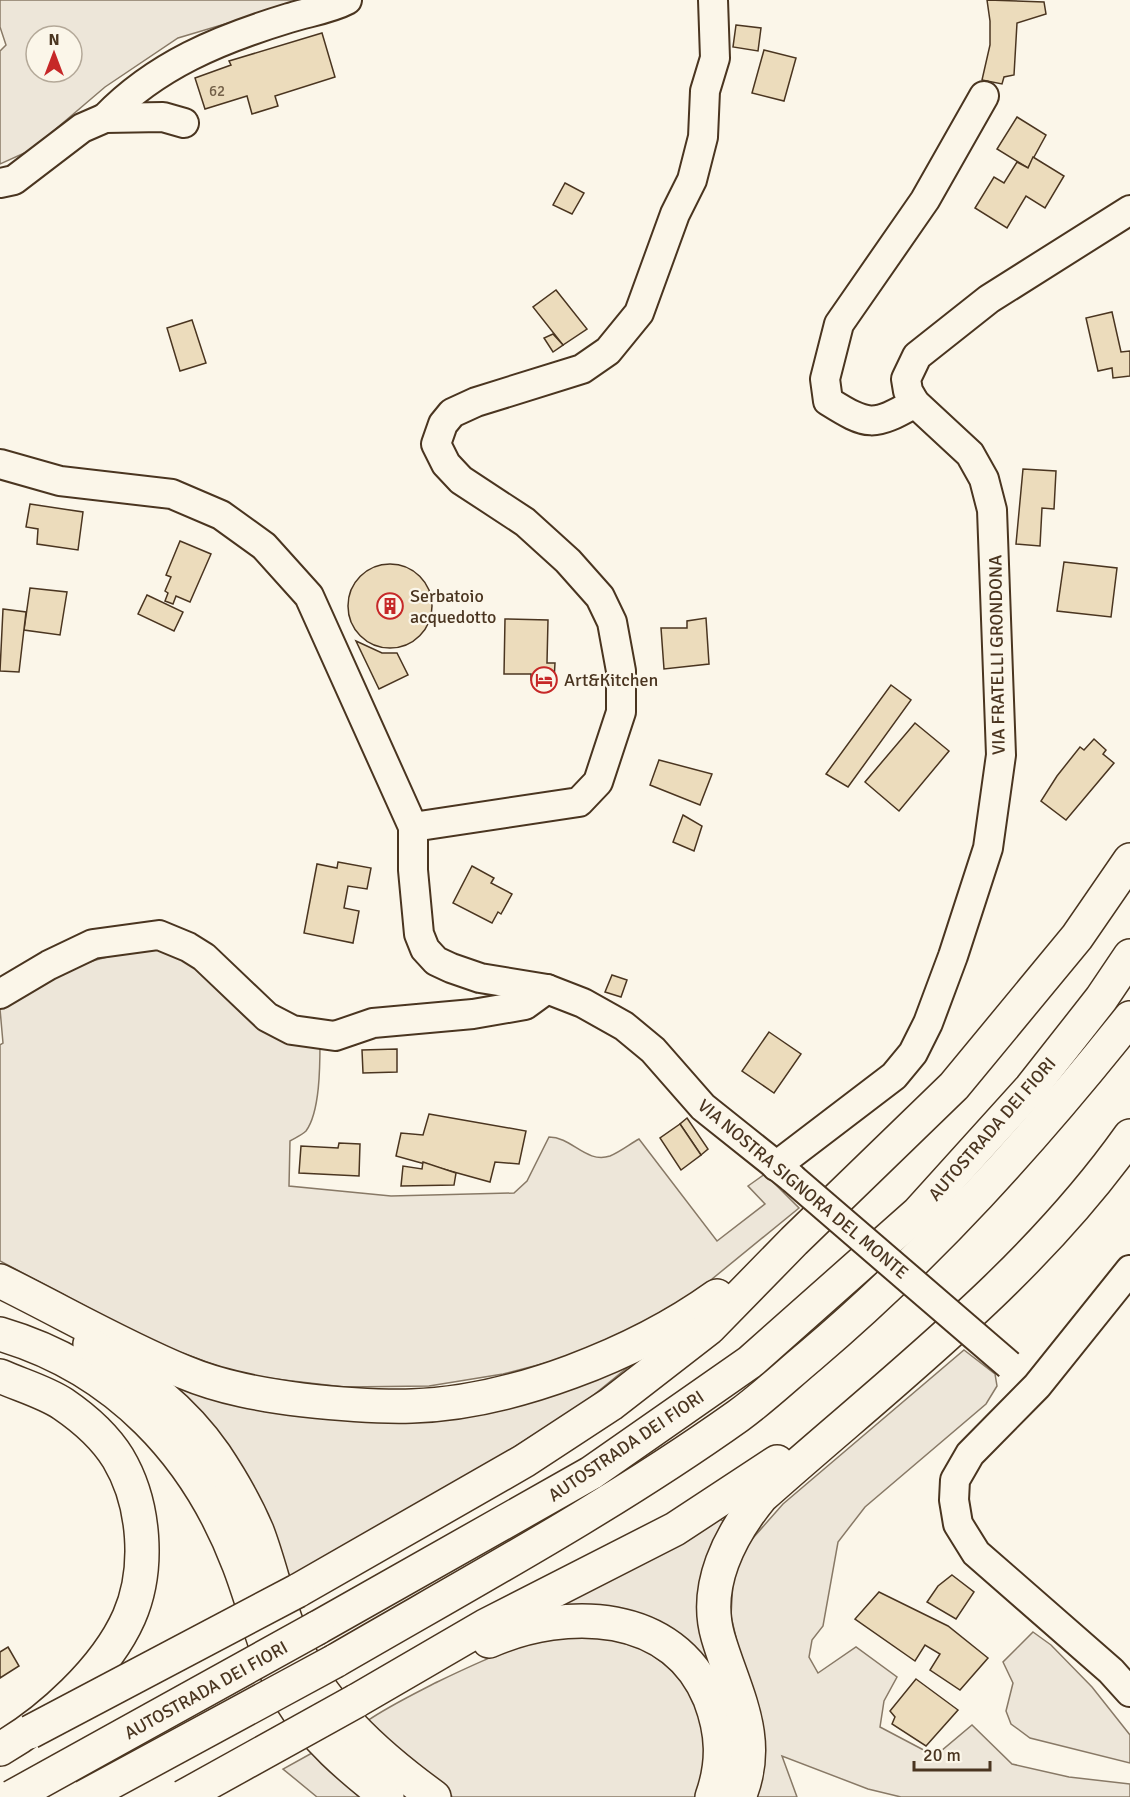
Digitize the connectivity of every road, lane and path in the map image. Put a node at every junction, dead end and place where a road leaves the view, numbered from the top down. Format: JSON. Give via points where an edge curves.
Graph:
{"nodes":[{"id":1,"x":347,"y":0,"type":"edge"},
{"id":2,"x":712,"y":0,"type":"edge"},
{"id":3,"x":984,"y":96,"type":"dead end"},
{"id":4,"x":105,"y":118,"type":"junction"},
{"id":5,"x":184,"y":123,"type":"dead end"},
{"id":6,"x":0,"y":183,"type":"edge"},
{"id":7,"x":1130,"y":210,"type":"edge"},
{"id":8,"x":915,"y":403,"type":"junction"},
{"id":9,"x":0,"y":464,"type":"edge"},
{"id":10,"x":413,"y":827,"type":"junction"},
{"id":11,"x":1130,"y":860,"type":"edge"},
{"id":12,"x":1130,"y":956,"type":"edge"},
{"id":13,"x":546,"y":989,"type":"junction"},
{"id":14,"x":0,"y":994,"type":"edge"},
{"id":15,"x":1130,"y":1018,"type":"edge"},
{"id":16,"x":1130,"y":1136,"type":"edge"},
{"id":17,"x":785,"y":1173,"type":"junction"},
{"id":18,"x":794,"y":1241,"type":"junction"},
{"id":19,"x":1130,"y":1270,"type":"edge"},
{"id":20,"x":0,"y":1281,"type":"edge"},
{"id":21,"x":0,"y":1286,"type":"edge"},
{"id":22,"x":0,"y":1334,"type":"edge"},
{"id":23,"x":0,"y":1376,"type":"edge"},
{"id":24,"x":1037,"y":1386,"type":"junction"},
{"id":25,"x":870,"y":1400,"type":"junction"},
{"id":26,"x":1130,"y":1692,"type":"edge"},
{"id":27,"x":356,"y":1701,"type":"junction"},
{"id":28,"x":30,"y":1732,"type":"junction"},
{"id":29,"x":0,"y":1749,"type":"edge"},
{"id":30,"x":12,"y":1797,"type":"edge"},
{"id":31,"x":84,"y":1797,"type":"edge"},
{"id":32,"x":183,"y":1797,"type":"edge"},
{"id":33,"x":387,"y":1797,"type":"edge"},
{"id":34,"x":434,"y":1797,"type":"edge"},
{"id":35,"x":711,"y":1797,"type":"edge"},
{"id":36,"x":739,"y":1797,"type":"edge"}],
"edges":[{"from":1,"to":4,"type":"street","via":[[191,55],[129,93]]},
{"from":2,"to":10,"type":"street","via":[[715,58],[705,91],[703,137],[692,180],[675,214],[639,313],[608,351],[582,369],[452,413],[436,444],[446,464],[461,480],[525,522],[568,561],[600,597],[612,622],[621,671],[621,712],[598,782],[579,802]]},
{"from":3,"to":8,"type":"street","via":[[925,200],[839,324],[825,379],[828,401],[860,421],[889,418]]},
{"from":4,"to":5,"type":"street","via":[[163,117]]},
{"from":4,"to":6,"type":"street","via":[[82,128],[14,180]]},
{"from":7,"to":8,"type":"street","via":[[989,299],[917,356],[906,379]]},
{"from":8,"to":17,"type":"street","name":"VIA FRATELLI GRONDONA","via":[[970,454],[984,479],[992,510],[1001,755],[988,848],[949,967],[913,1053],[894,1076]]},
{"from":9,"to":10,"type":"street","name":"VIA NOSTRA SIGNORA DEL MONTE","via":[[60,481],[172,494],[221,515],[264,546],[309,596]]},
{"from":10,"to":13,"type":"street","name":"VIA NOSTRA SIGNORA DEL MONTE","via":[[419,934],[425,949],[451,969]]},
{"from":11,"to":18,"type":"highway","via":[[1077,937],[954,1086]]},
{"from":12,"to":30,"type":"highway","name":"AUTOSTRADA DEI FIORI","bridge":true,"via":[[1032,1088],[918,1213],[750,1362],[591,1473]]},
{"from":13,"to":14,"type":"street","via":[[525,1005],[373,1023],[335,1036],[292,1030],[267,1017],[204,957],[159,935],[93,944]]},
{"from":13,"to":17,"type":"street","name":"VIA NOSTRA SIGNORA DEL MONTE","via":[[583,1003],[624,1026],[653,1050],[703,1107]]},
{"from":15,"to":31,"type":"highway","name":"AUTOSTRADA DEI FIORI","bridge":true,"via":[[1057,1109],[942,1236],[862,1312],[740,1414],[596,1510],[335,1661]]},
{"from":16,"to":25,"type":"highway","via":[[1062,1222],[1000,1288]]},
{"from":17,"to":24,"type":"street","name":"VIA NOSTRA SIGNORA DEL MONTE","bridge":true},
{"from":18,"to":20,"type":"highway","via":[[687,1318],[612,1356],[515,1389],[413,1406],[258,1394],[195,1376]]},
{"from":18,"to":28,"type":"highway","bridge":true,"via":[[709,1328],[612,1404],[524,1461],[297,1591]]},
{"from":19,"to":24,"type":"street"},
{"from":21,"to":34,"type":"highway","via":[[118,1363],[163,1397],[192,1426],[215,1455],[257,1531],[291,1635],[318,1685],[357,1734]]},
{"from":22,"to":33,"type":"highway","via":[[71,1361],[142,1414],[181,1456],[226,1531],[273,1664],[290,1698],[330,1747]]},
{"from":23,"to":28,"type":"highway","bridge":true,"via":[[62,1403],[95,1431],[118,1458],[132,1490],[140,1524],[142,1559],[129,1617],[80,1685]]},
{"from":24,"to":26,"type":"street","via":[[970,1454],[955,1480],[958,1524],[976,1553]]},
{"from":25,"to":27,"type":"highway","via":[[675,1529],[485,1626]]},
{"from":25,"to":36,"type":"highway","via":[[761,1497],[727,1549],[717,1580],[715,1611],[717,1636],[743,1705],[749,1747]]},
{"from":27,"to":32,"type":"highway","bridge":true},
{"from":27,"to":35,"type":"highway","via":[[507,1634],[559,1621],[594,1620],[629,1627],[662,1640],[684,1659],[705,1686],[718,1718],[722,1747]]},
{"from":28,"to":29,"type":"highway"}]}
